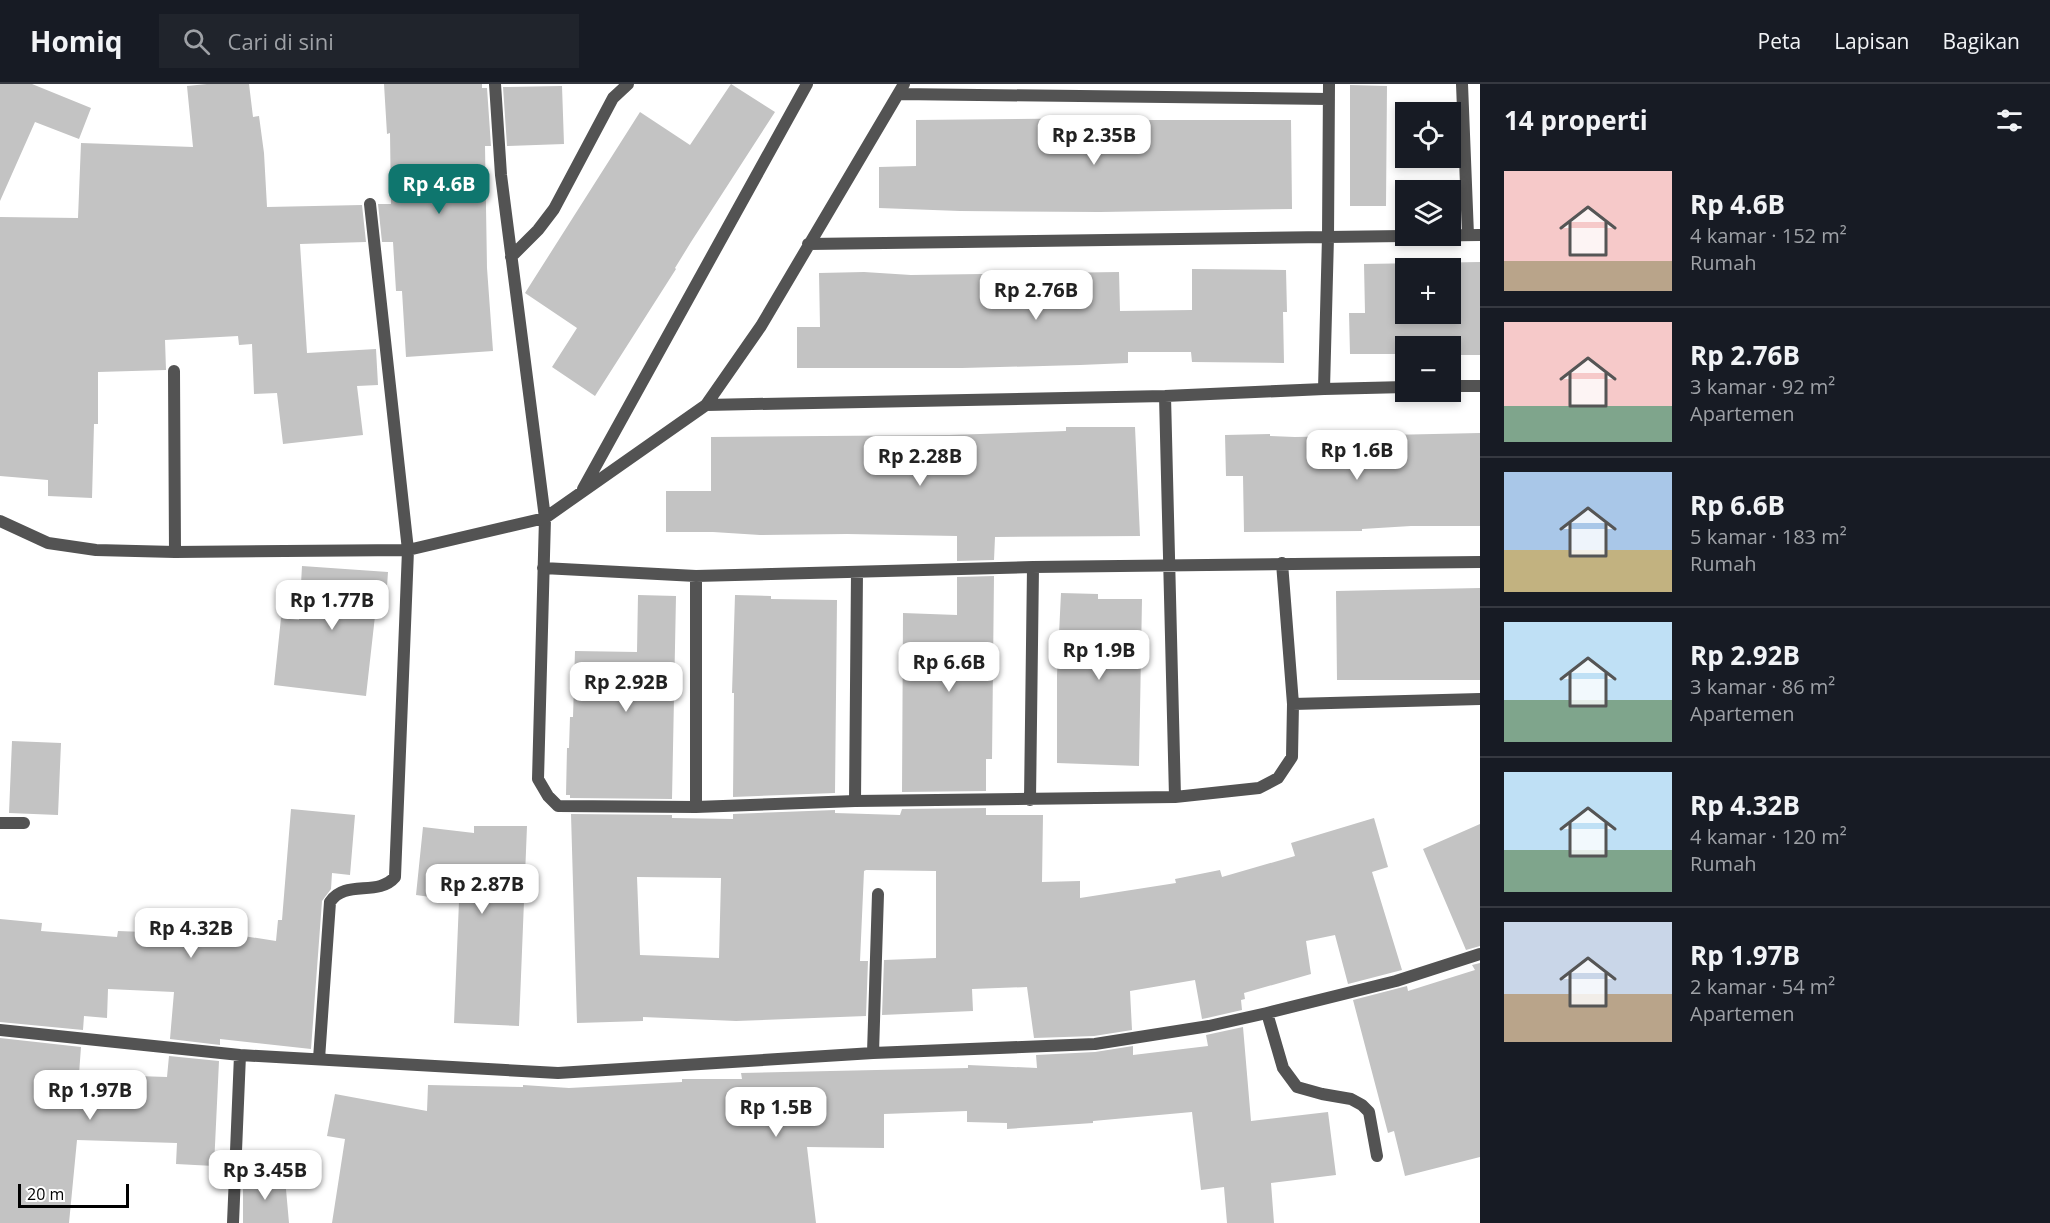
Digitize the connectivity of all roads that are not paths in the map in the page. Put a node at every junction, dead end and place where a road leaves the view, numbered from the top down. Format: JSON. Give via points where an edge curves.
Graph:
{"nodes":[{"id":1,"x":495,"y":84,"type":"edge"},
{"id":2,"x":628,"y":84,"type":"edge"},
{"id":3,"x":807,"y":84,"type":"edge"},
{"id":4,"x":1329,"y":84,"type":"edge"},
{"id":5,"x":1462,"y":84,"type":"edge"},
{"id":6,"x":901,"y":89,"type":"edge"},
{"id":7,"x":1329,"y":99,"type":"junction"},
{"id":8,"x":370,"y":204,"type":"dead end"},
{"id":9,"x":1474,"y":235,"type":"edge"},
{"id":10,"x":1328,"y":237,"type":"junction"},
{"id":11,"x":808,"y":243,"type":"junction"},
{"id":12,"x":511,"y":257,"type":"junction"},
{"id":13,"x":174,"y":371,"type":"dead end"},
{"id":14,"x":1480,"y":386,"type":"edge"},
{"id":15,"x":1395,"y":387,"type":"edge"},
{"id":16,"x":1461,"y":387,"type":"edge"},
{"id":17,"x":1324,"y":388,"type":"junction"},
{"id":18,"x":1165,"y":396,"type":"junction"},
{"id":19,"x":706,"y":405,"type":"junction"},
{"id":20,"x":581,"y":493,"type":"junction"},
{"id":21,"x":545,"y":518,"type":"junction"},
{"id":22,"x":0,"y":521,"type":"edge"},
{"id":23,"x":408,"y":550,"type":"junction"},
{"id":24,"x":175,"y":552,"type":"junction"},
{"id":25,"x":1480,"y":562,"type":"edge"},
{"id":26,"x":1282,"y":563,"type":"junction"},
{"id":27,"x":1169,"y":565,"type":"junction"},
{"id":28,"x":1033,"y":567,"type":"junction"},
{"id":29,"x":543,"y":568,"type":"junction"},
{"id":30,"x":857,"y":572,"type":"junction"},
{"id":31,"x":696,"y":576,"type":"junction"},
{"id":32,"x":1480,"y":699,"type":"edge"},
{"id":33,"x":1293,"y":704,"type":"junction"},
{"id":34,"x":1175,"y":797,"type":"junction"},
{"id":35,"x":1030,"y":800,"type":"junction"},
{"id":36,"x":855,"y":801,"type":"junction"},
{"id":37,"x":696,"y":807,"type":"junction"},
{"id":38,"x":0,"y":823,"type":"edge"},
{"id":39,"x":24,"y":823,"type":"dead end"},
{"id":40,"x":878,"y":894,"type":"dead end"},
{"id":41,"x":1480,"y":954,"type":"edge"},
{"id":42,"x":1267,"y":1013,"type":"junction"},
{"id":43,"x":0,"y":1030,"type":"edge"},
{"id":44,"x":873,"y":1053,"type":"junction"},
{"id":45,"x":240,"y":1055,"type":"junction"},
{"id":46,"x":319,"y":1059,"type":"junction"},
{"id":47,"x":1377,"y":1156,"type":"dead end"},
{"id":48,"x":233,"y":1223,"type":"edge"}],
"edges":[{"from":1,"to":12,"type":"street"},
{"from":2,"to":12,"type":"street","via":[[613,98],[554,209]]},
{"from":3,"to":20,"type":"street"},
{"from":4,"to":7,"type":"street"},
{"from":5,"to":9,"type":"street"},
{"from":6,"to":7,"type":"street"},
{"from":6,"to":11,"type":"street"},
{"from":7,"to":10,"type":"street"},
{"from":8,"to":23,"type":"street"},
{"from":9,"to":10,"type":"street"},
{"from":10,"to":11,"type":"street"},
{"from":10,"to":17,"type":"street"},
{"from":11,"to":19,"type":"street","via":[[760,326]]},
{"from":12,"to":21,"type":"street"},
{"from":13,"to":24,"type":"street"},
{"from":14,"to":16,"type":"street"},
{"from":15,"to":17,"type":"street"},
{"from":17,"to":18,"type":"street"},
{"from":18,"to":19,"type":"street"},
{"from":18,"to":27,"type":"street"},
{"from":19,"to":20,"type":"street"},
{"from":20,"to":21,"type":"street"},
{"from":21,"to":23,"type":"street"},
{"from":21,"to":29,"type":"street"},
{"from":22,"to":24,"type":"street","via":[[48,543],[96,550]]},
{"from":23,"to":24,"type":"street"},
{"from":23,"to":46,"type":"street","via":[[395,877],[384,886],[341,891],[330,902]]},
{"from":25,"to":26,"type":"street"},
{"from":26,"to":27,"type":"street"},
{"from":26,"to":33,"type":"street"},
{"from":27,"to":28,"type":"street"},
{"from":27,"to":34,"type":"street"},
{"from":28,"to":30,"type":"street"},
{"from":28,"to":35,"type":"street"},
{"from":29,"to":31,"type":"street"},
{"from":29,"to":37,"type":"street","via":[[538,778],[548,796],[558,806]]},
{"from":30,"to":31,"type":"street"},
{"from":30,"to":36,"type":"street"},
{"from":31,"to":37,"type":"street"},
{"from":32,"to":33,"type":"street"},
{"from":33,"to":34,"type":"street","via":[[1292,757],[1278,778],[1259,788]]},
{"from":34,"to":35,"type":"street"},
{"from":35,"to":36,"type":"street"},
{"from":36,"to":37,"type":"street"},
{"from":38,"to":39,"type":"street"},
{"from":40,"to":44,"type":"street"},
{"from":41,"to":42,"type":"street","via":[[1396,981]]},
{"from":42,"to":44,"type":"street","via":[[1095,1044]]},
{"from":42,"to":47,"type":"street","via":[[1283,1068],[1298,1087],[1362,1105],[1368,1112]]},
{"from":43,"to":45,"type":"street"},
{"from":44,"to":46,"type":"street","via":[[558,1073]]},
{"from":45,"to":46,"type":"street"},
{"from":45,"to":48,"type":"street"}]}
